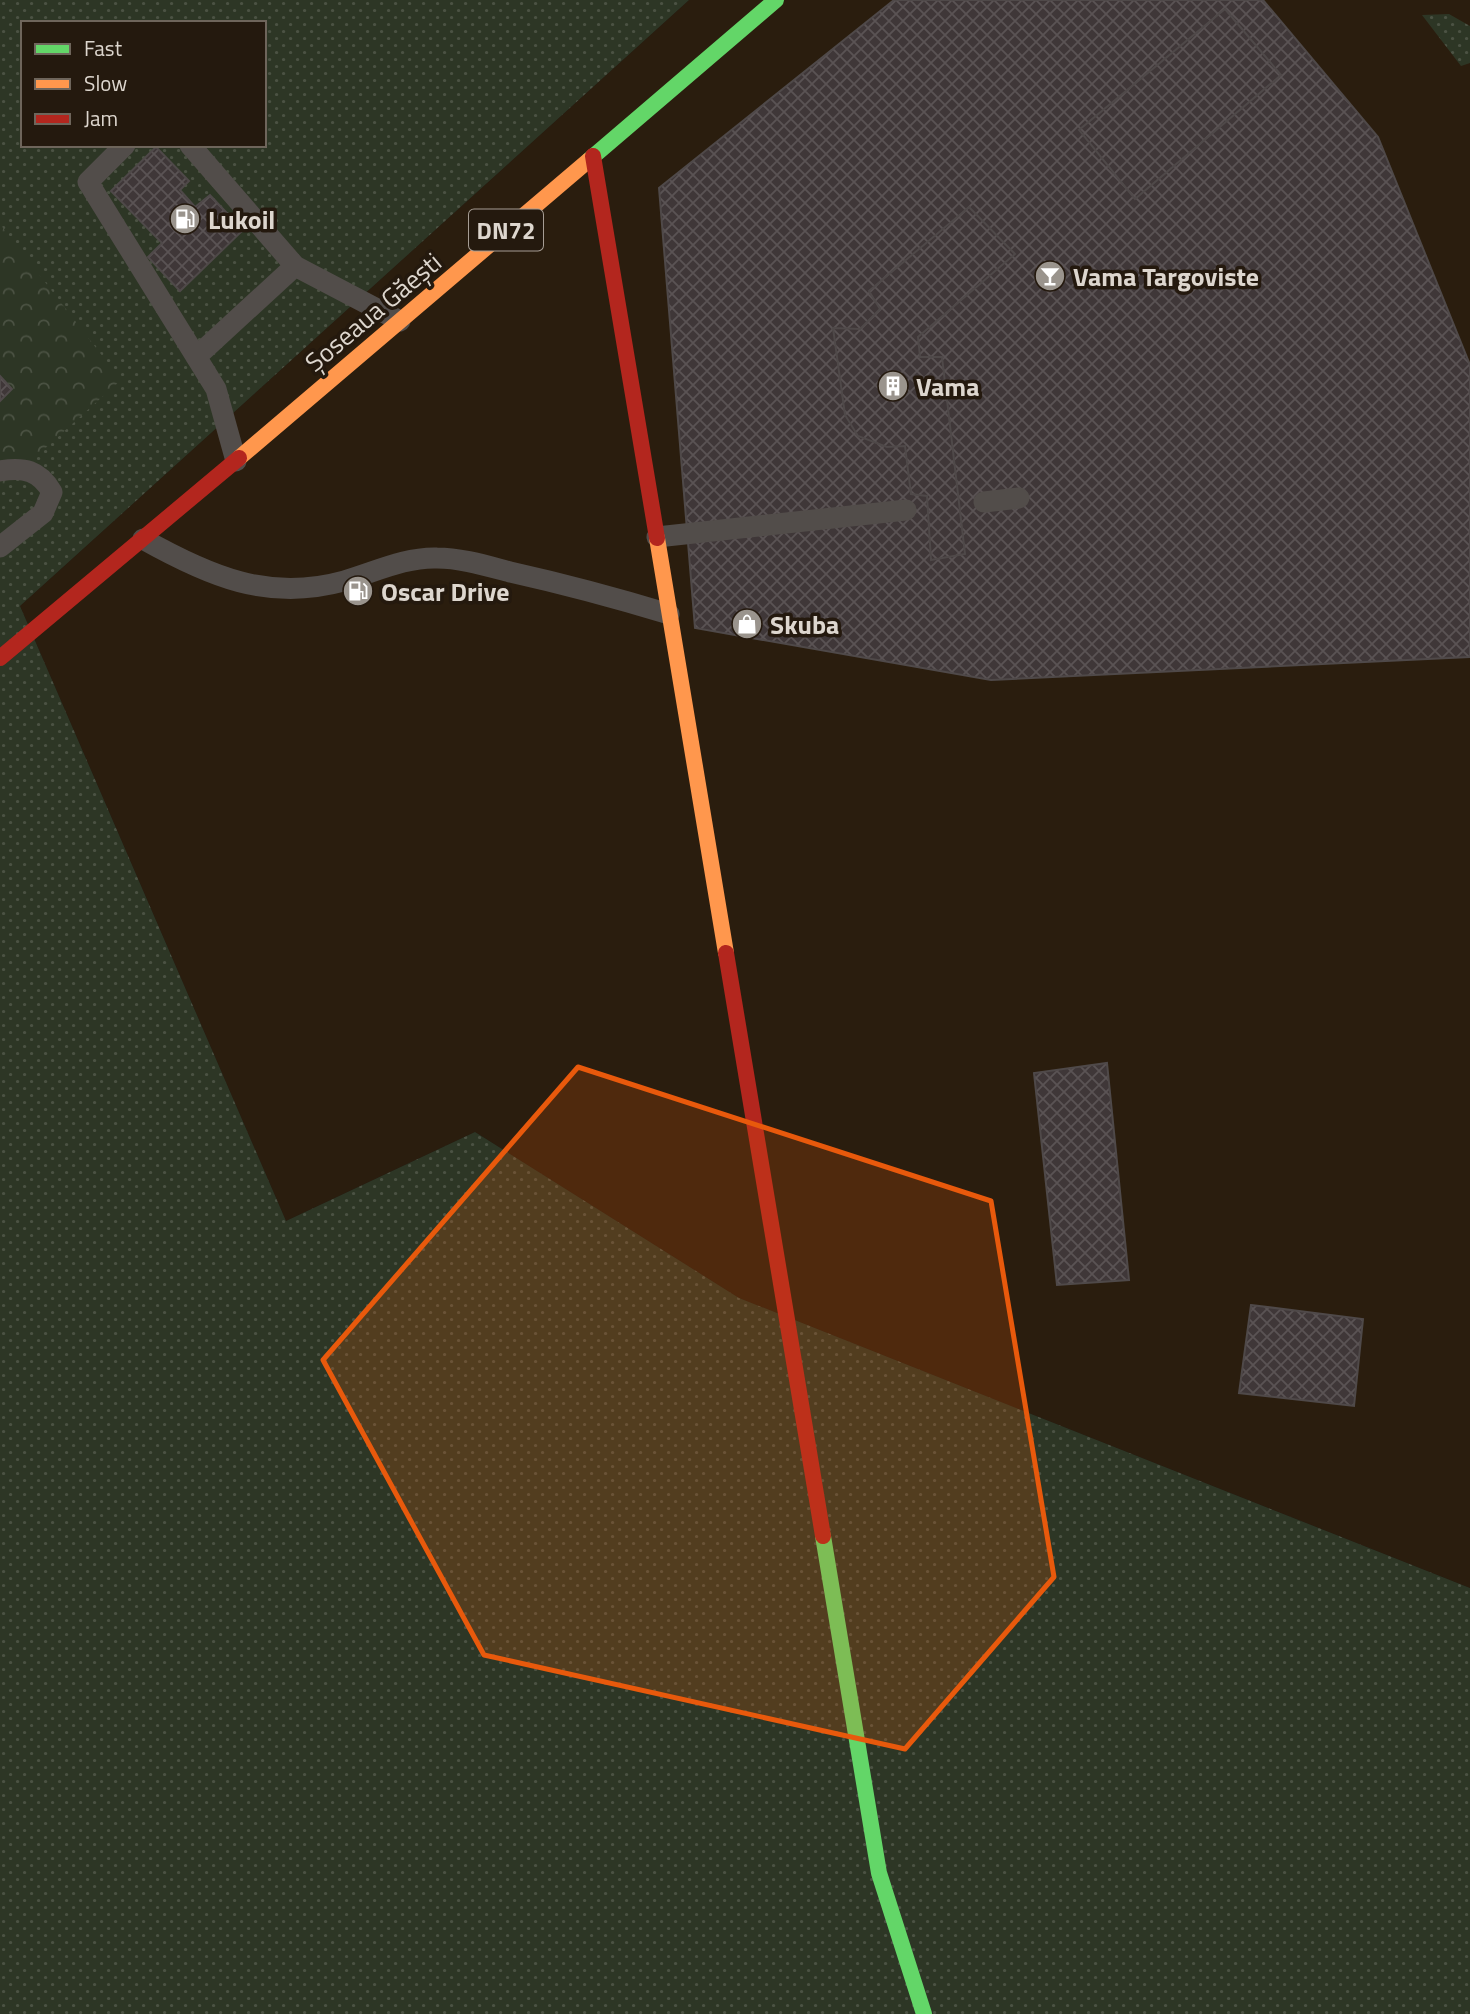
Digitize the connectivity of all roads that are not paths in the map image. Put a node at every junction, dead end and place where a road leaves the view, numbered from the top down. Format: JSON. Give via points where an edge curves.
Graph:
{"nodes":[{"id":1,"x":776,"y":0,"type":"edge"},
{"id":2,"x":123,"y":147,"type":"edge"},
{"id":3,"x":192,"y":147,"type":"edge"},
{"id":4,"x":593,"y":156,"type":"junction"},
{"id":5,"x":295,"y":266,"type":"junction"},
{"id":6,"x":400,"y":321,"type":"junction"},
{"id":7,"x":196,"y":357,"type":"junction"},
{"id":8,"x":236,"y":461,"type":"junction"},
{"id":9,"x":0,"y":471,"type":"edge"},
{"id":10,"x":1019,"y":498,"type":"dead end"},
{"id":11,"x":984,"y":502,"type":"dead end"},
{"id":12,"x":906,"y":510,"type":"dead end"},
{"id":13,"x":657,"y":537,"type":"junction"},
{"id":14,"x":143,"y":539,"type":"junction"},
{"id":15,"x":0,"y":547,"type":"edge"},
{"id":16,"x":669,"y":614,"type":"junction"},
{"id":17,"x":0,"y":658,"type":"edge"},
{"id":18,"x":924,"y":2014,"type":"edge"}],
"edges":[{"from":1,"to":4,"type":"main road","name":"Șoseaua Găești","number":"DN72"},
{"from":2,"to":7,"type":"lane","via":[[88,182]]},
{"from":3,"to":5,"type":"lane"},
{"from":4,"to":6,"type":"main road","name":"Șoseaua Găești","number":"DN72"},
{"from":4,"to":13,"type":"main road"},
{"from":5,"to":6,"type":"lane"},
{"from":5,"to":7,"type":"lane"},
{"from":6,"to":8,"type":"main road","name":"Șoseaua Găești","number":"DN72"},
{"from":7,"to":8,"type":"lane","via":[[216,389]]},
{"from":8,"to":14,"type":"main road","name":"Șoseaua Găești","number":"DN72"},
{"from":9,"to":15,"type":"lane","via":[[21,467],[36,473],[52,492],[43,513]]},
{"from":10,"to":11,"type":"lane"},
{"from":12,"to":13,"type":"lane"},
{"from":13,"to":16,"type":"main road"},
{"from":14,"to":16,"type":"lane","via":[[227,580],[283,589],[314,588],[412,559],[438,558],[572,586]]},
{"from":14,"to":17,"type":"main road","name":"Șoseaua Găești","number":"DN72"},
{"from":16,"to":18,"type":"main road","via":[[879,1873]]}]}
